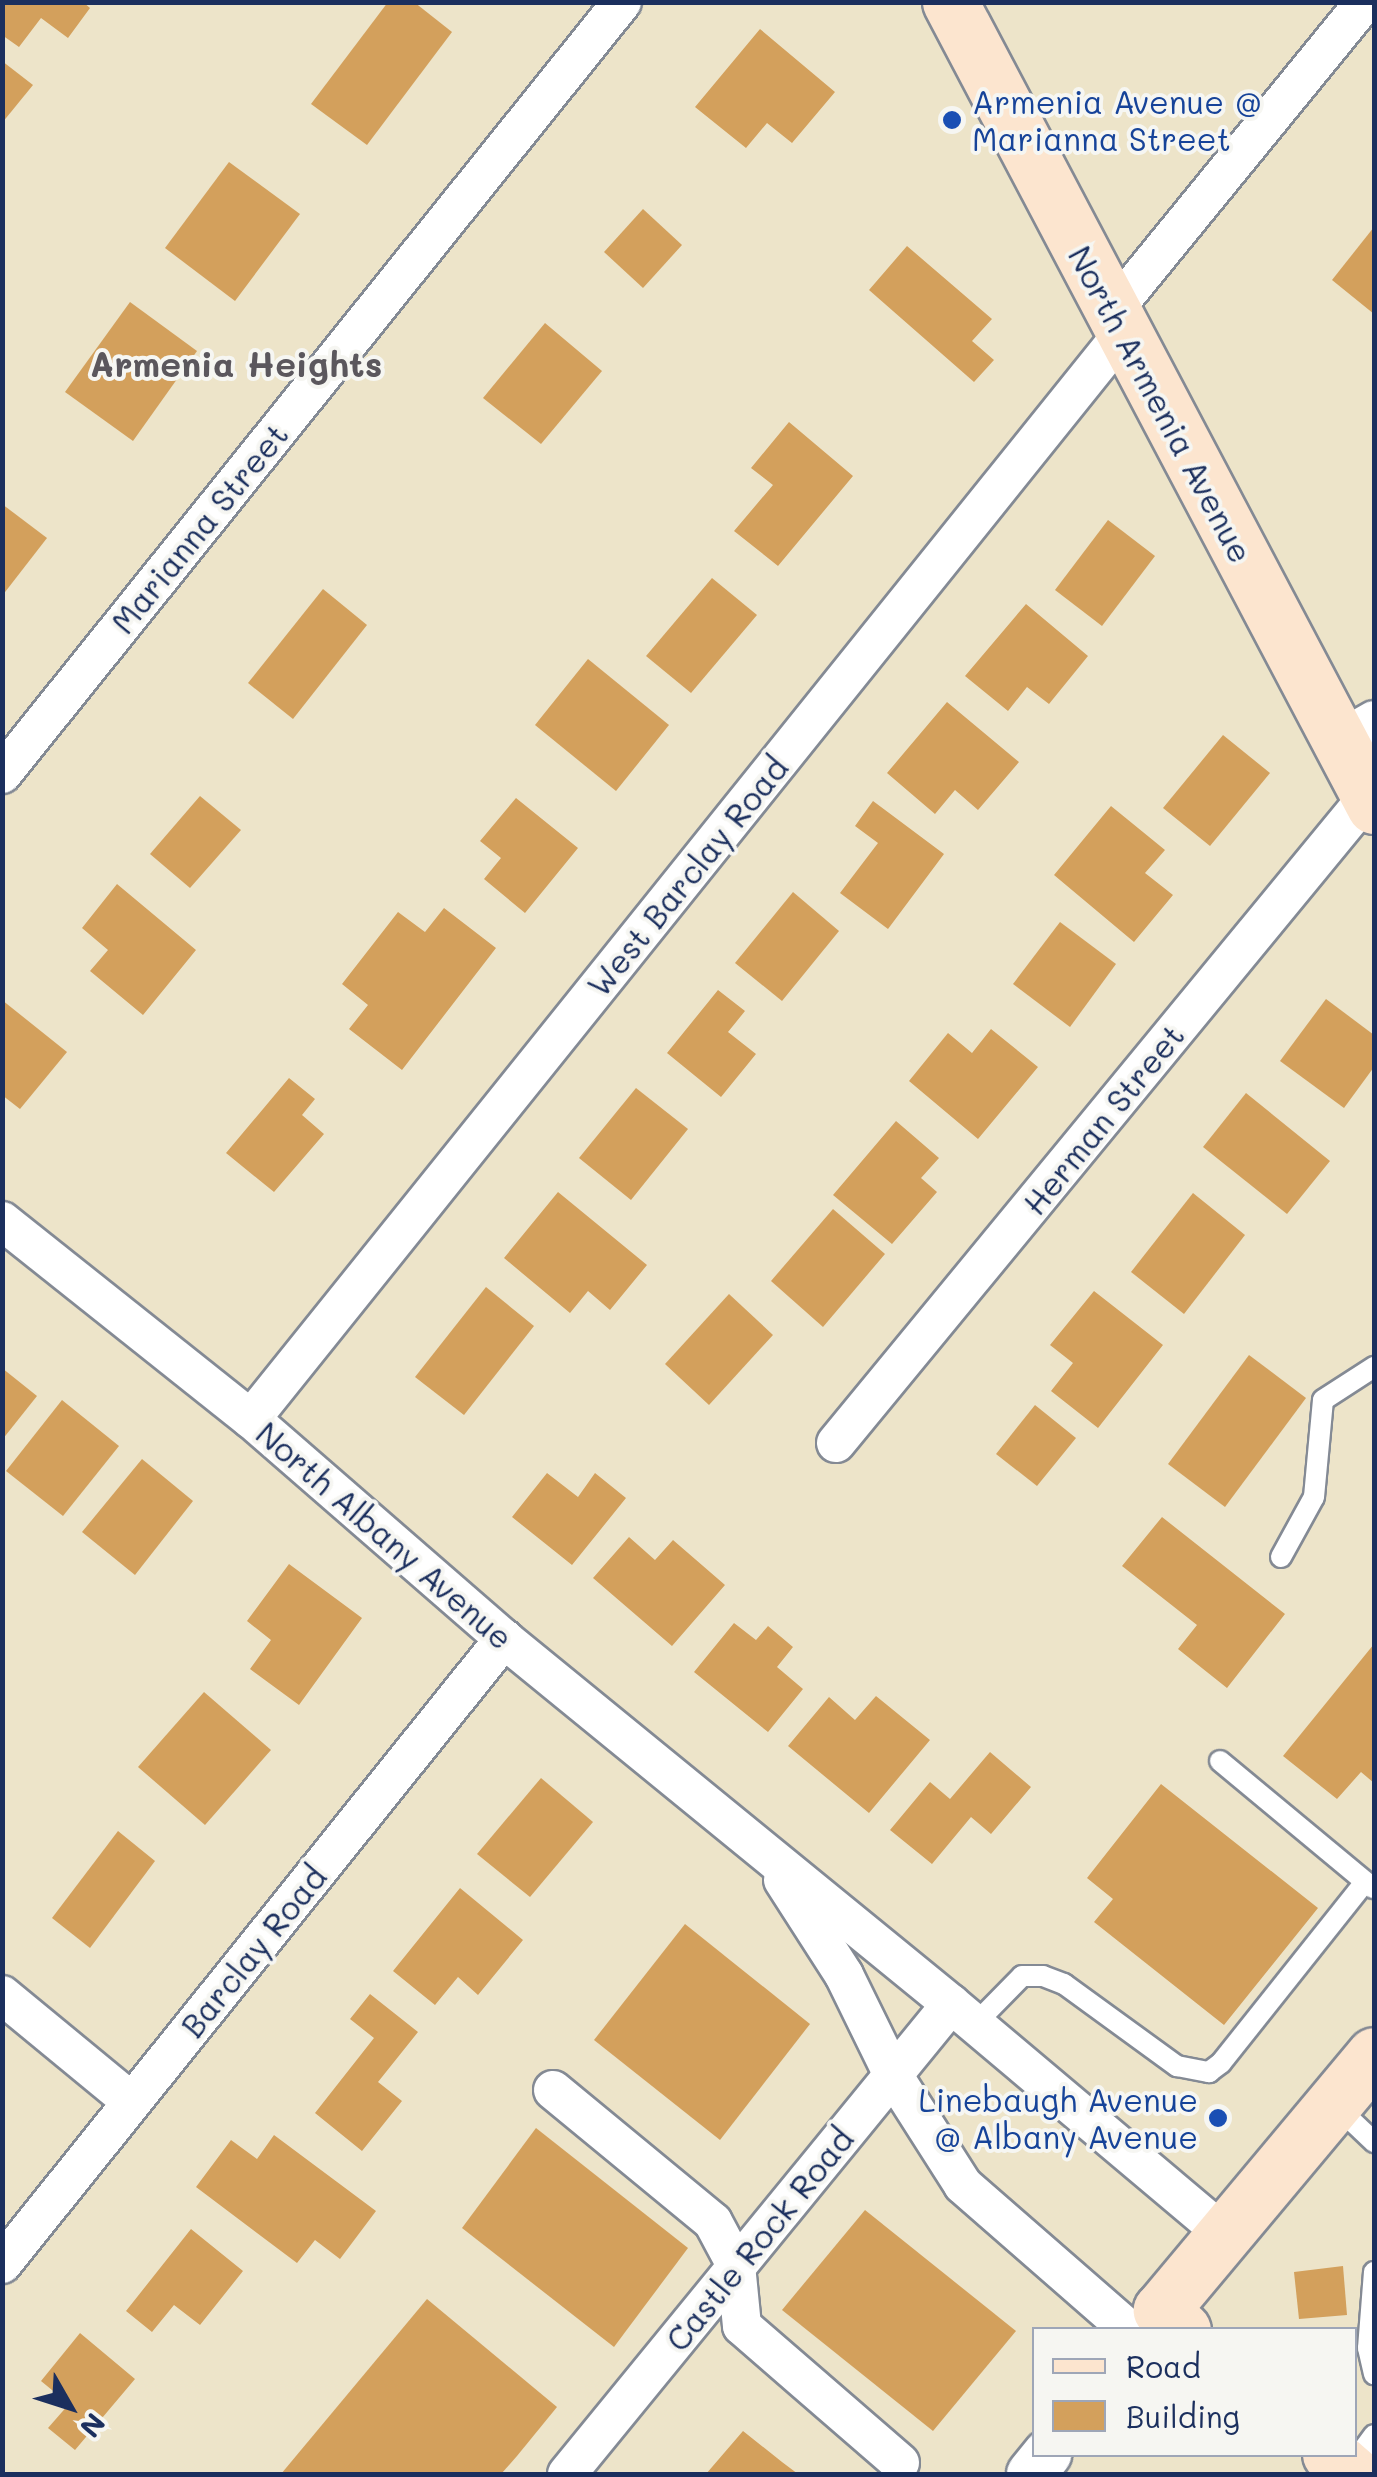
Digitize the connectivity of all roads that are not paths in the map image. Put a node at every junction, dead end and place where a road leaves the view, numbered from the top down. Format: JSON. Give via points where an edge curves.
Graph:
{"nodes":[{"id":1,"x":622,"y":2,"type":"edge"},
{"id":2,"x":950,"y":2,"type":"edge"},
{"id":3,"x":1364,"y":2,"type":"edge"},
{"id":4,"x":1117,"y":322,"type":"junction"},
{"id":5,"x":1357,"y":730,"type":"edge"},
{"id":6,"x":2,"y":774,"type":"edge"},
{"id":7,"x":1372,"y":800,"type":"edge"},
{"id":8,"x":2,"y":1221,"type":"edge"},
{"id":9,"x":1374,"y":1366,"type":"edge"},
{"id":10,"x":252,"y":1418,"type":"junction"},
{"id":11,"x":836,"y":1443,"type":"dead end"},
{"id":12,"x":1280,"y":1557,"type":"dead end"},
{"id":13,"x":504,"y":1638,"type":"junction"},
{"id":14,"x":1220,"y":1761,"type":"dead end"},
{"id":15,"x":766,"y":1852,"type":"junction"},
{"id":16,"x":1370,"y":1886,"type":"edge"},
{"id":17,"x":2,"y":1996,"type":"edge"},
{"id":18,"x":963,"y":2014,"type":"junction"},
{"id":19,"x":1374,"y":2055,"type":"edge"},
{"id":20,"x":892,"y":2075,"type":"junction"},
{"id":21,"x":553,"y":2090,"type":"dead end"},
{"id":22,"x":132,"y":2102,"type":"junction"},
{"id":23,"x":1333,"y":2104,"type":"junction"},
{"id":24,"x":1374,"y":2142,"type":"edge"},
{"id":25,"x":1224,"y":2234,"type":"junction"},
{"id":26,"x":2,"y":2264,"type":"edge"},
{"id":27,"x":736,"y":2265,"type":"junction"},
{"id":28,"x":1374,"y":2272,"type":"edge"},
{"id":29,"x":1154,"y":2325,"type":"edge"},
{"id":30,"x":1374,"y":2374,"type":"edge"},
{"id":31,"x":900,"y":2464,"type":"dead end"},
{"id":32,"x":568,"y":2474,"type":"edge"}],
"edges":[{"from":1,"to":6,"type":"street","name":"Marianna Street"},
{"from":2,"to":4,"type":"main road","name":"North Armenia Avenue"},
{"from":3,"to":4,"type":"street","name":"West Barclay Road"},
{"from":4,"to":5,"type":"main road","name":"North Armenia Avenue"},
{"from":4,"to":10,"type":"street","name":"West Barclay Road"},
{"from":5,"to":7,"type":"main road","name":"North Armenia Avenue"},
{"from":7,"to":11,"type":"street","name":"Herman Street"},
{"from":8,"to":10,"type":"street","name":"North Albany Avenue"},
{"from":9,"to":12,"type":"lane","via":[[1322,1400],[1314,1497]]},
{"from":10,"to":13,"type":"street","name":"North Albany Avenue"},
{"from":13,"to":15,"type":"street","name":"North Albany Avenue"},
{"from":13,"to":22,"type":"street","name":"Barclay Road"},
{"from":14,"to":16,"type":"lane"},
{"from":15,"to":18,"type":"street","name":"North Albany Avenue"},
{"from":15,"to":20,"type":"street","name":"North Albany Avenue","via":[[844,1975]]},
{"from":16,"to":18,"type":"lane","via":[[1209,2072],[1176,2066],[1064,1984],[1043,1976],[1022,1976]]},
{"from":17,"to":22,"type":"street"},
{"from":18,"to":20,"type":"street","name":"Castle Rock Road"},
{"from":18,"to":25,"type":"street","name":"North Albany Avenue"},
{"from":19,"to":23,"type":"main road"},
{"from":20,"to":27,"type":"street","name":"Castle Rock Road"},
{"from":20,"to":29,"type":"street","name":"North Albany Avenue","via":[[963,2185]]},
{"from":21,"to":27,"type":"street","via":[[713,2222]]},
{"from":22,"to":26,"type":"street","name":"Barclay Road"},
{"from":23,"to":24,"type":"lane"},
{"from":23,"to":25,"type":"main road"},
{"from":25,"to":29,"type":"main road"},
{"from":27,"to":31,"type":"street","via":[[742,2326]]},
{"from":27,"to":32,"type":"street","name":"Castle Rock Road"},
{"from":28,"to":30,"type":"lane","via":[[1368,2348]]}]}
